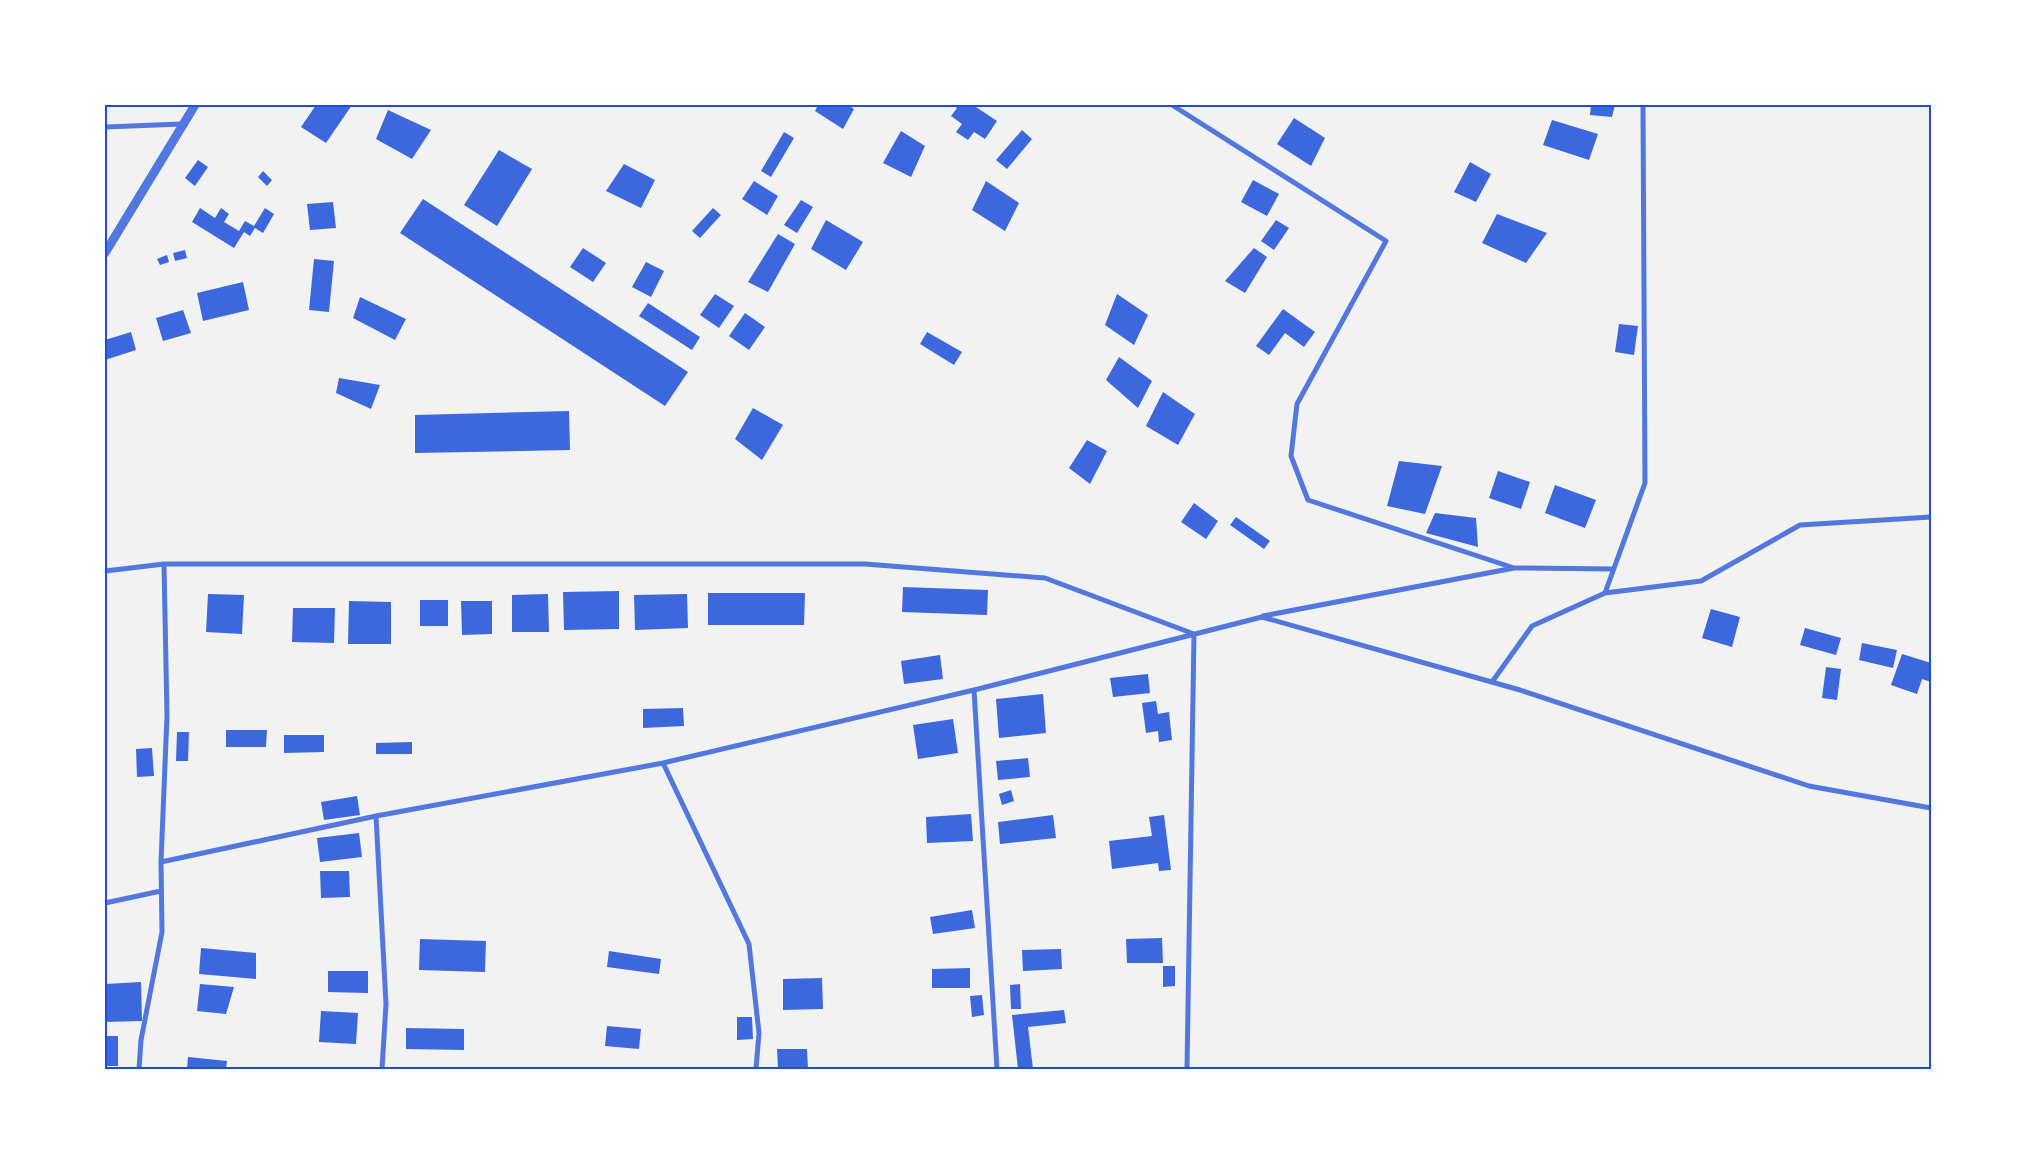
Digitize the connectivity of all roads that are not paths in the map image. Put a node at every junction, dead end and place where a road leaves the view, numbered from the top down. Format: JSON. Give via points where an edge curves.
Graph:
{"nodes":[{"id":1,"x":195,"y":105,"type":"edge"},
{"id":2,"x":1172,"y":105,"type":"edge"},
{"id":3,"x":1643,"y":105,"type":"edge"},
{"id":4,"x":182,"y":124,"type":"junction"},
{"id":5,"x":105,"y":127,"type":"edge"},
{"id":6,"x":105,"y":253,"type":"edge"},
{"id":7,"x":1931,"y":517,"type":"edge"},
{"id":8,"x":164,"y":564,"type":"junction"},
{"id":9,"x":1514,"y":568,"type":"junction"},
{"id":10,"x":1613,"y":569,"type":"junction"},
{"id":11,"x":105,"y":572,"type":"edge"},
{"id":12,"x":1605,"y":593,"type":"junction"},
{"id":13,"x":1262,"y":616,"type":"junction"},
{"id":14,"x":1194,"y":634,"type":"junction"},
{"id":15,"x":1492,"y":682,"type":"junction"},
{"id":16,"x":974,"y":690,"type":"junction"},
{"id":17,"x":664,"y":763,"type":"junction"},
{"id":18,"x":1931,"y":808,"type":"edge"},
{"id":19,"x":376,"y":816,"type":"junction"},
{"id":20,"x":161,"y":862,"type":"junction"},
{"id":21,"x":161,"y":891,"type":"junction"},
{"id":22,"x":105,"y":903,"type":"edge"},
{"id":23,"x":140,"y":1069,"type":"edge"},
{"id":24,"x":382,"y":1069,"type":"edge"},
{"id":25,"x":756,"y":1069,"type":"edge"},
{"id":26,"x":998,"y":1069,"type":"edge"},
{"id":27,"x":1186,"y":1069,"type":"edge"}],
"edges":[{"from":1,"to":4,"type":"street"},
{"from":2,"to":9,"type":"street","via":[[1386,241],[1297,404],[1291,456],[1308,500]]},
{"from":3,"to":10,"type":"street","via":[[1645,483]]},
{"from":4,"to":5,"type":"street"},
{"from":4,"to":6,"type":"street"},
{"from":7,"to":12,"type":"street","via":[[1800,525],[1701,581]]},
{"from":8,"to":11,"type":"street"},
{"from":8,"to":14,"type":"street","via":[[864,564],[1045,578]]},
{"from":8,"to":20,"type":"street","via":[[167,716]]},
{"from":9,"to":10,"type":"street"},
{"from":9,"to":13,"type":"street"},
{"from":10,"to":12,"type":"street"},
{"from":12,"to":15,"type":"street","via":[[1532,626]]},
{"from":13,"to":14,"type":"street"},
{"from":13,"to":15,"type":"street"},
{"from":14,"to":16,"type":"street"},
{"from":14,"to":27,"type":"street"},
{"from":15,"to":18,"type":"street","via":[[1809,786]]},
{"from":16,"to":17,"type":"street"},
{"from":16,"to":26,"type":"street"},
{"from":17,"to":19,"type":"street"},
{"from":17,"to":25,"type":"street","via":[[749,944],[759,1033]]},
{"from":19,"to":20,"type":"street"},
{"from":19,"to":24,"type":"street","via":[[386,1004]]},
{"from":20,"to":21,"type":"street"},
{"from":21,"to":22,"type":"street"},
{"from":21,"to":23,"type":"street","via":[[162,932],[141,1040]]}]}
